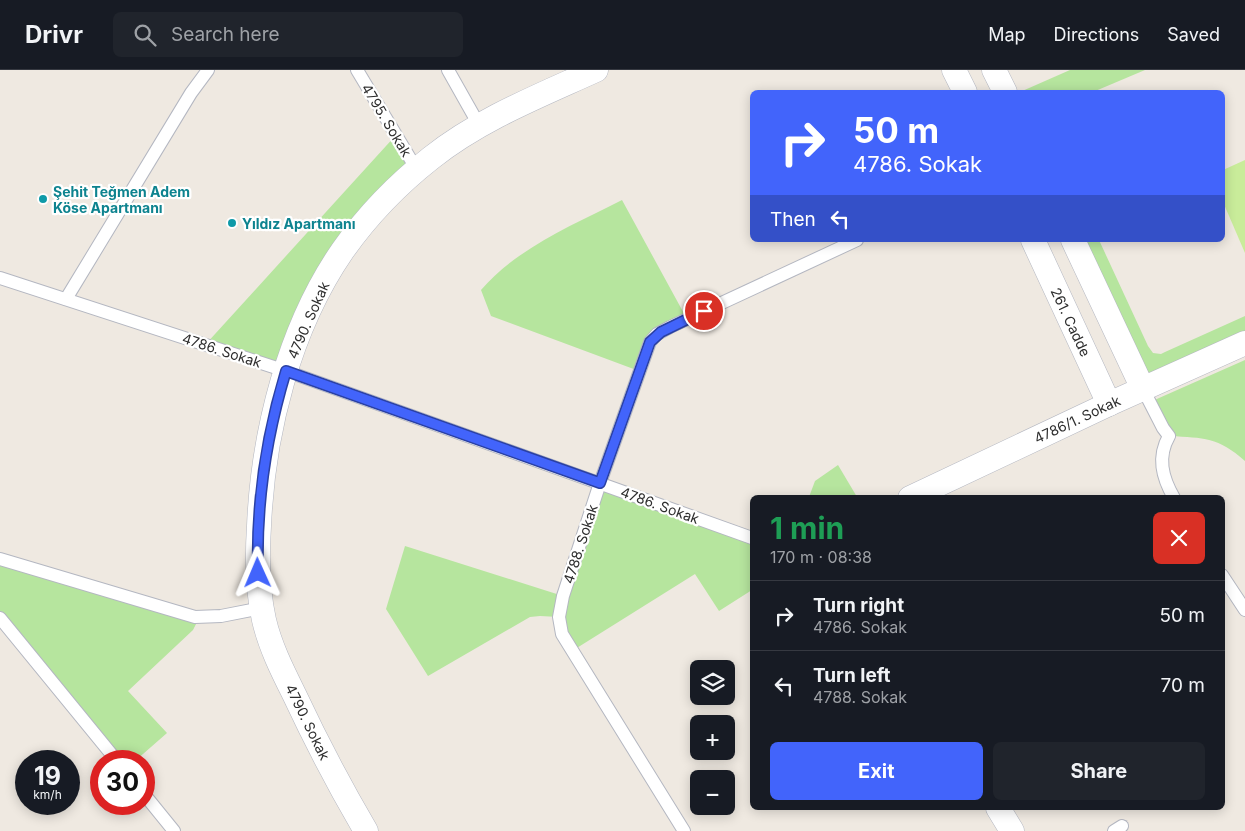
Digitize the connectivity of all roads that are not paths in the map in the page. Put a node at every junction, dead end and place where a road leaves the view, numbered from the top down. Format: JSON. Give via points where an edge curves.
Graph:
{"nodes":[{"id":1,"x":208,"y":70,"type":"edge"},
{"id":2,"x":357,"y":70,"type":"edge"},
{"id":3,"x":448,"y":70,"type":"edge"},
{"id":4,"x":596,"y":70,"type":"edge"},
{"id":5,"x":954,"y":70,"type":"edge"},
{"id":6,"x":994,"y":70,"type":"edge"},
{"id":7,"x":964,"y":90,"type":"edge"},
{"id":8,"x":1004,"y":90,"type":"edge"},
{"id":9,"x":479,"y":125,"type":"junction"},
{"id":10,"x":417,"y":170,"type":"junction"},
{"id":11,"x":852,"y":242,"type":"edge"},
{"id":12,"x":1034,"y":242,"type":"edge"},
{"id":13,"x":1075,"y":242,"type":"edge"},
{"id":14,"x":0,"y":278,"type":"edge"},
{"id":15,"x":66,"y":299,"type":"junction"},
{"id":16,"x":1245,"y":343,"type":"edge"},
{"id":17,"x":286,"y":371,"type":"junction"},
{"id":18,"x":1143,"y":389,"type":"junction"},
{"id":19,"x":1109,"y":404,"type":"junction"},
{"id":20,"x":600,"y":483,"type":"junction"},
{"id":21,"x":914,"y":495,"type":"edge"},
{"id":22,"x":1172,"y":495,"type":"edge"},
{"id":23,"x":750,"y":537,"type":"edge"},
{"id":24,"x":0,"y":559,"type":"edge"},
{"id":25,"x":1225,"y":580,"type":"edge"},
{"id":26,"x":262,"y":608,"type":"junction"},
{"id":27,"x":1245,"y":610,"type":"edge"},
{"id":28,"x":0,"y":618,"type":"edge"},
{"id":29,"x":108,"y":750,"type":"edge"},
{"id":30,"x":155,"y":808,"type":"edge"},
{"id":31,"x":999,"y":810,"type":"edge"},
{"id":32,"x":174,"y":831,"type":"edge"},
{"id":33,"x":366,"y":831,"type":"edge"},
{"id":34,"x":684,"y":831,"type":"edge"},
{"id":35,"x":1012,"y":831,"type":"edge"}],
"edges":[{"from":1,"to":15,"type":"lane"},
{"from":2,"to":10,"type":"lane","name":"4795. Sokak"},
{"from":3,"to":9,"type":"lane"},
{"from":4,"to":9,"type":"street","name":"4790. Sokak"},
{"from":5,"to":7,"type":"street"},
{"from":6,"to":8,"type":"street"},
{"from":9,"to":10,"type":"street","name":"4790. Sokak"},
{"from":10,"to":17,"type":"street","name":"4790. Sokak","via":[[383,202],[342,251],[304,322]]},
{"from":11,"to":20,"type":"lane","name":"4788. Sokak","via":[[657,334],[645,353]]},
{"from":12,"to":19,"type":"street","name":"261. Cadde"},
{"from":13,"to":18,"type":"street"},
{"from":14,"to":15,"type":"lane","name":"4786. Sokak"},
{"from":15,"to":17,"type":"lane","name":"4786. Sokak"},
{"from":16,"to":18,"type":"street","name":"4786/1. Sokak"},
{"from":17,"to":20,"type":"lane","name":"4786. Sokak"},
{"from":17,"to":26,"type":"street","name":"4790. Sokak","via":[[270,429],[262,483],[258,560]]},
{"from":18,"to":19,"type":"street","name":"4786/1. Sokak"},
{"from":18,"to":22,"type":"lane","via":[[1169,436],[1162,450],[1163,472]]},
{"from":19,"to":21,"type":"street","name":"4786/1. Sokak"},
{"from":20,"to":23,"type":"lane","name":"4786. Sokak"},
{"from":20,"to":34,"type":"lane","name":"4788. Sokak","via":[[563,596],[560,626]]},
{"from":24,"to":26,"type":"lane","via":[[195,617]]},
{"from":25,"to":27,"type":"lane"},
{"from":26,"to":33,"type":"street","name":"4790. Sokak","via":[[270,639],[292,689]]},
{"from":28,"to":29,"type":"lane"},
{"from":30,"to":32,"type":"lane"},
{"from":31,"to":35,"type":"street"}]}
